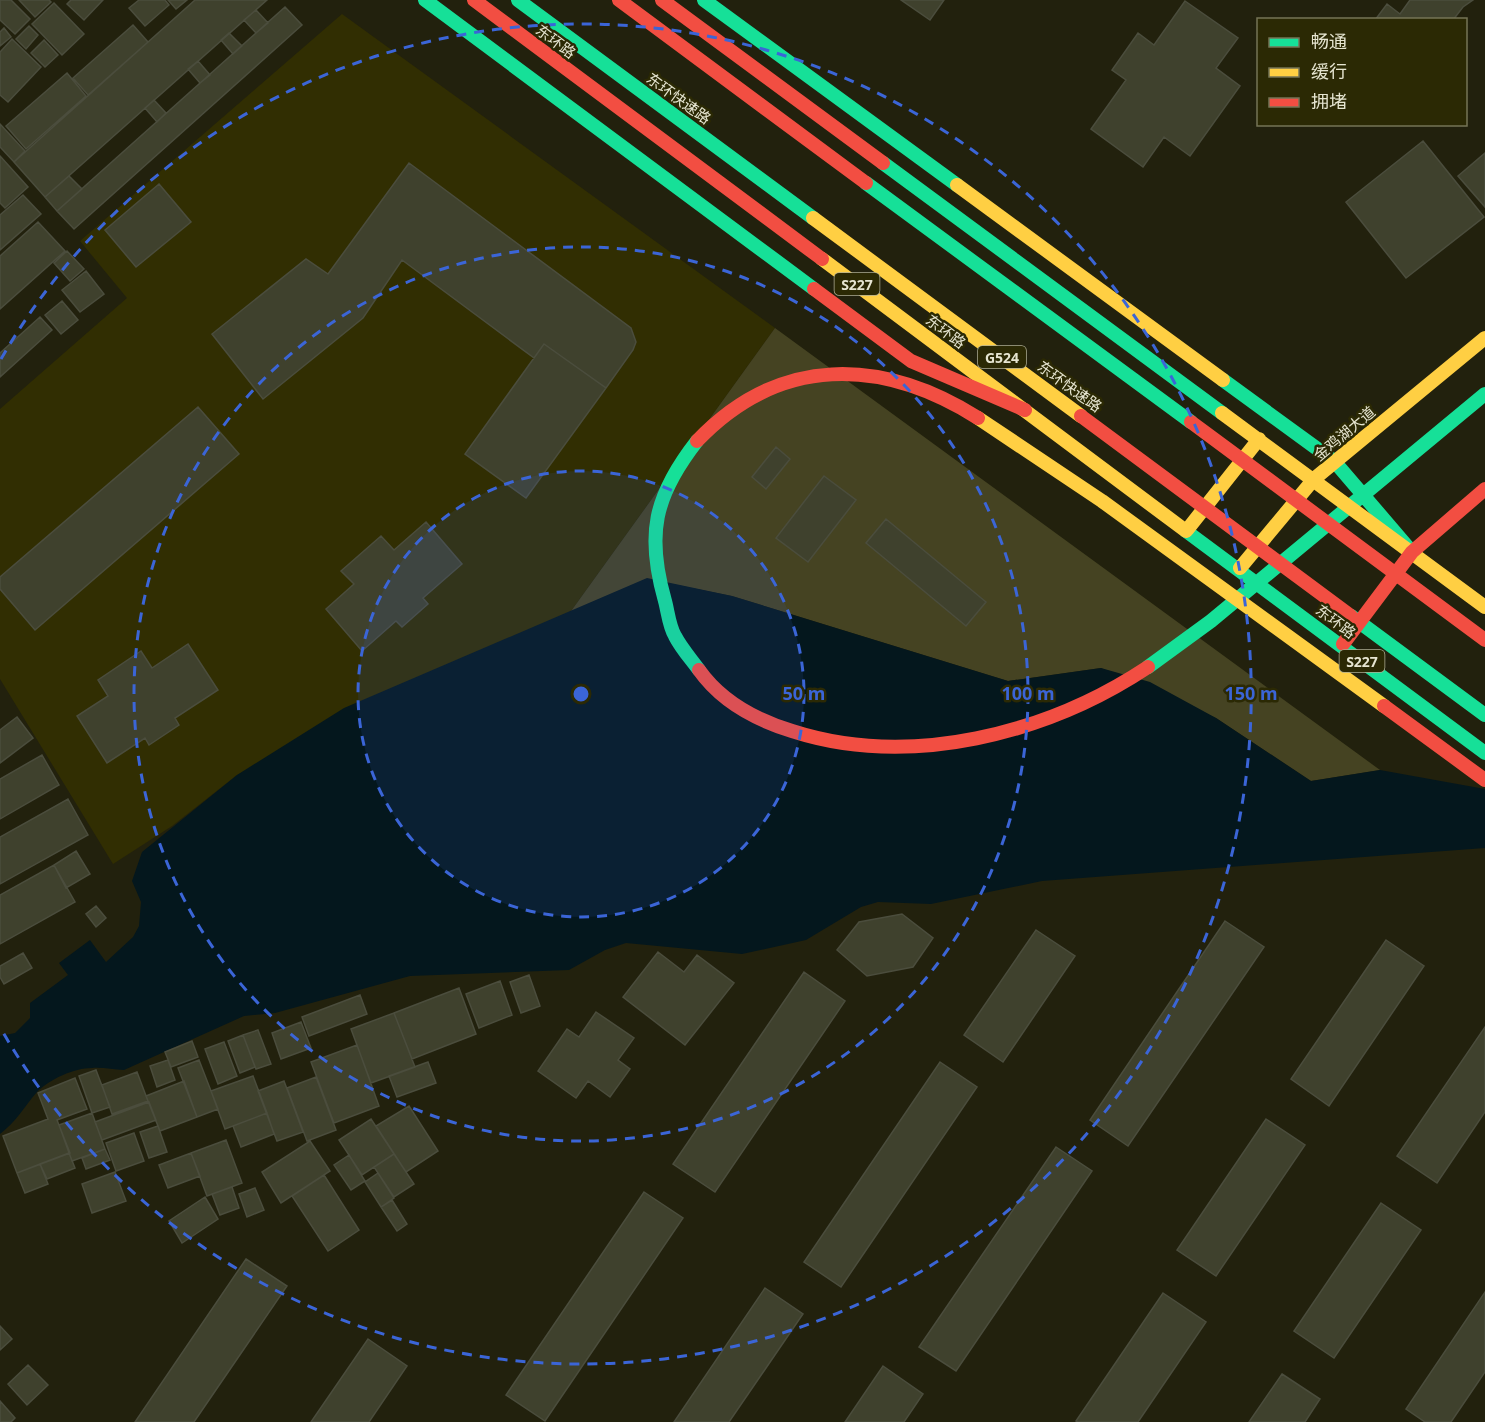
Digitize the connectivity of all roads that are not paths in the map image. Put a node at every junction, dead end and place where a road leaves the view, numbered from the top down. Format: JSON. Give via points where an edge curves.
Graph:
{"nodes":[{"id":1,"x":425,"y":0,"type":"edge"},
{"id":2,"x":474,"y":0,"type":"edge"},
{"id":3,"x":518,"y":0,"type":"edge"},
{"id":4,"x":619,"y":0,"type":"edge"},
{"id":5,"x":662,"y":0,"type":"edge"},
{"id":6,"x":704,"y":0,"type":"edge"},
{"id":7,"x":1485,"y":338,"type":"edge"},
{"id":8,"x":1485,"y":394,"type":"edge"},
{"id":9,"x":1025,"y":410,"type":"junction"},
{"id":10,"x":1259,"y":439,"type":"junction"},
{"id":11,"x":1334,"y":461,"type":"junction"},
{"id":12,"x":1314,"y":479,"type":"junction"},
{"id":13,"x":1485,"y":489,"type":"edge"},
{"id":14,"x":1187,"y":530,"type":"junction"},
{"id":15,"x":1412,"y":552,"type":"junction"},
{"id":16,"x":1239,"y":569,"type":"junction"},
{"id":17,"x":1485,"y":607,"type":"edge"},
{"id":18,"x":1485,"y":640,"type":"edge"},
{"id":19,"x":1341,"y":646,"type":"junction"},
{"id":20,"x":1485,"y":715,"type":"edge"},
{"id":21,"x":1485,"y":753,"type":"edge"},
{"id":22,"x":1485,"y":780,"type":"edge"}],
"edges":[{"from":1,"to":9,"type":"main road","via":[[911,361]]},
{"from":2,"to":9,"type":"main road","name":"东环路","number":"S227"},
{"from":3,"to":20,"type":"main road","name":"东环快速路","number":"G524"},
{"from":4,"to":18,"type":"main road"},
{"from":5,"to":10,"type":"main road"},
{"from":6,"to":11,"type":"main road"},
{"from":7,"to":11,"type":"main road","name":"金鸡湖大道"},
{"from":8,"to":22,"type":"main road","via":[[1246,592],[1237,600],[1201,630],[1143,672],[1084,704],[1034,724],[956,743],[900,749],[847,746],[791,732],[741,710],[708,685],[685,657],[658,590],[654,548],[660,508],[673,476],[705,432],[744,401],[786,382],[826,374],[866,374],[913,384],[964,409],[1060,470],[1195,569],[1234,597],[1243,604]]},
{"from":9,"to":14,"type":"main road","name":"东环路","number":"S227"},
{"from":10,"to":12,"type":"main road"},
{"from":10,"to":14,"type":"main road"},
{"from":11,"to":12,"type":"main road","name":"金鸡湖大道"},
{"from":11,"to":15,"type":"main road"},
{"from":12,"to":15,"type":"main road"},
{"from":12,"to":16,"type":"main road","name":"金鸡湖大道"},
{"from":13,"to":15,"type":"main road"},
{"from":14,"to":16,"type":"main road","name":"东环路","number":"S227"},
{"from":15,"to":17,"type":"main road"},
{"from":15,"to":19,"type":"main road"},
{"from":16,"to":19,"type":"main road","name":"东环路","number":"S227"},
{"from":19,"to":21,"type":"main road","name":"东环路","number":"S227"}]}
